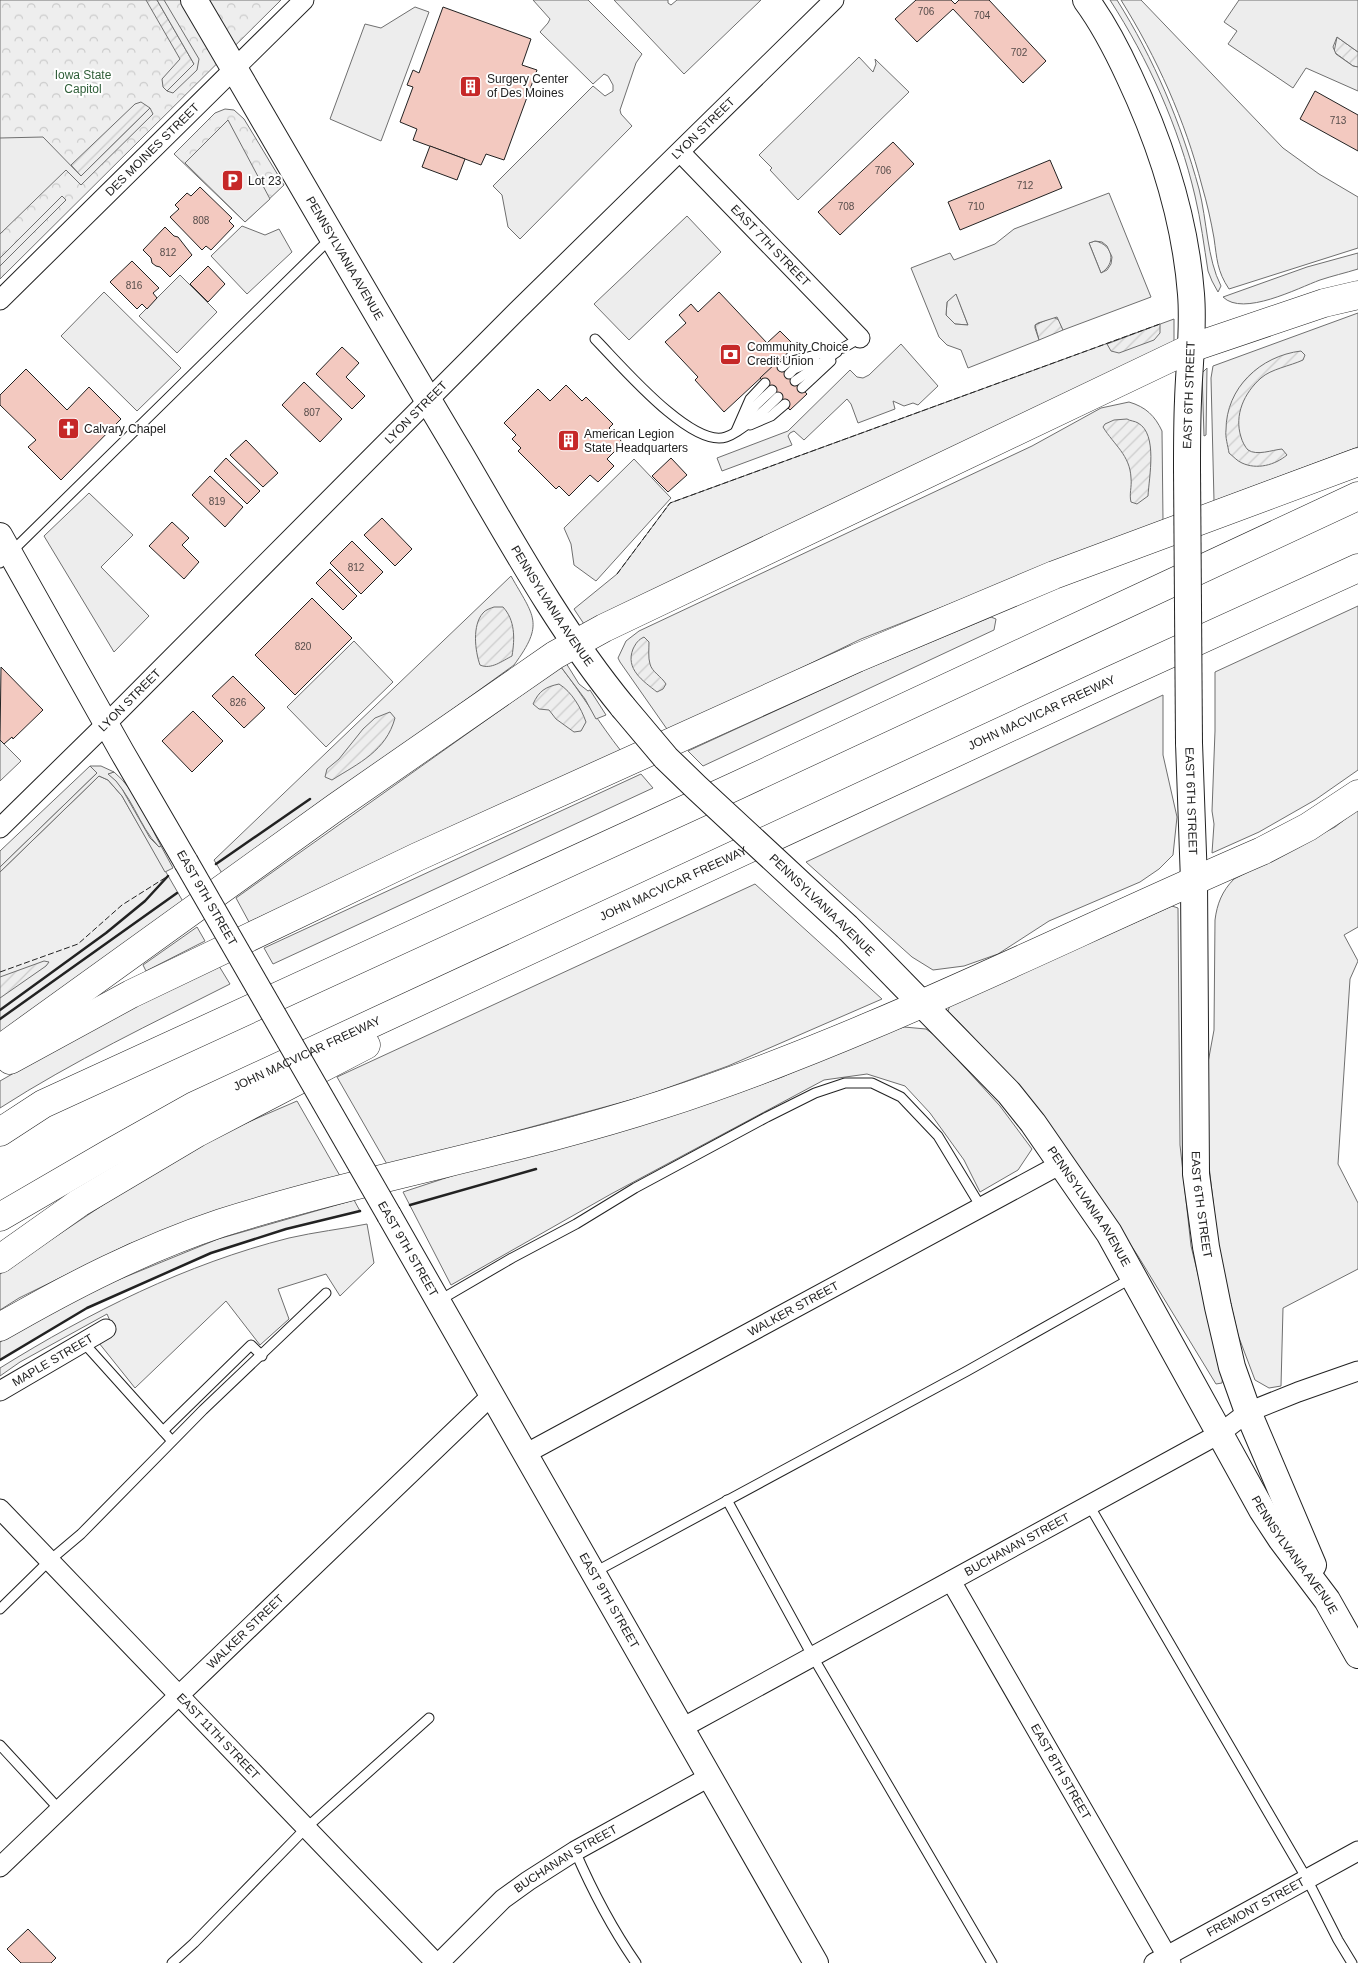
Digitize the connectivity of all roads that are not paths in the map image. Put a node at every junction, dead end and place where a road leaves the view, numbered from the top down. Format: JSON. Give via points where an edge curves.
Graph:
{"nodes":[{"id":1,"x":194,"y":0,"type":"edge"},
{"id":2,"x":304,"y":0,"type":"edge"},
{"id":3,"x":834,"y":0,"type":"edge"},
{"id":4,"x":1086,"y":0,"type":"edge"},
{"id":5,"x":234,"y":67,"type":"junction"},
{"id":6,"x":680,"y":152,"type":"junction"},
{"id":7,"x":333,"y":236,"type":"junction"},
{"id":8,"x":1358,"y":294,"type":"edge"},
{"id":9,"x":0,"y":300,"type":"edge"},
{"id":10,"x":860,"y":338,"type":"joint"},
{"id":11,"x":595,"y":339,"type":"dead end"},
{"id":12,"x":843,"y":348,"type":"junction"},
{"id":13,"x":1191,"y":348,"type":"junction"},
{"id":14,"x":802,"y":388,"type":"dead end"},
{"id":15,"x":428,"y":400,"type":"junction"},
{"id":16,"x":736,"y":431,"type":"junction"},
{"id":17,"x":1358,"y":462,"type":"edge"},
{"id":18,"x":1358,"y":496,"type":"edge"},
{"id":19,"x":3,"y":550,"type":"edge"},
{"id":20,"x":1358,"y":568,"type":"edge"},
{"id":21,"x":575,"y":644,"type":"junction"},
{"id":22,"x":106,"y":724,"type":"junction"},
{"id":23,"x":1358,"y":794,"type":"edge"},
{"id":24,"x":0,"y":828,"type":"edge"},
{"id":25,"x":1194,"y":881,"type":"junction"},
{"id":26,"x":573,"y":932,"type":"junction"},
{"id":27,"x":922,"y":1003,"type":"junction"},
{"id":28,"x":0,"y":1049,"type":"edge"},
{"id":29,"x":0,"y":1065,"type":"edge"},
{"id":30,"x":0,"y":1132,"type":"edge"},
{"id":31,"x":1061,"y":1164,"type":"junction"},
{"id":32,"x":981,"y":1207,"type":"junction"},
{"id":33,"x":0,"y":1218,"type":"edge"},
{"id":34,"x":0,"y":1259,"type":"edge"},
{"id":35,"x":1134,"y":1277,"type":"junction"},
{"id":36,"x":326,"y":1293,"type":"dead end"},
{"id":37,"x":438,"y":1302,"type":"junction"},
{"id":38,"x":0,"y":1327,"type":"edge"},
{"id":39,"x":106,"y":1329,"type":"dead end"},
{"id":40,"x":83,"y":1342,"type":"junction"},
{"id":41,"x":262,"y":1356,"type":"junction"},
{"id":42,"x":1358,"y":1371,"type":"edge"},
{"id":43,"x":0,"y":1391,"type":"edge"},
{"id":44,"x":491,"y":1396,"type":"junction"},
{"id":45,"x":1248,"y":1412,"type":"junction"},
{"id":46,"x":163,"y":1431,"type":"junction"},
{"id":47,"x":1219,"y":1434,"type":"junction"},
{"id":48,"x":172,"y":1441,"type":"junction"},
{"id":49,"x":525,"y":1454,"type":"junction"},
{"id":50,"x":727,"y":1500,"type":"junction"},
{"id":51,"x":1089,"y":1505,"type":"junction"},
{"id":52,"x":0,"y":1509,"type":"edge"},
{"id":53,"x":50,"y":1561,"type":"junction"},
{"id":54,"x":593,"y":1573,"type":"junction"},
{"id":55,"x":952,"y":1581,"type":"junction"},
{"id":56,"x":1327,"y":1600,"type":"junction"},
{"id":57,"x":0,"y":1609,"type":"edge"},
{"id":58,"x":1358,"y":1655,"type":"edge"},
{"id":59,"x":813,"y":1657,"type":"junction"},
{"id":60,"x":179,"y":1695,"type":"junction"},
{"id":61,"x":430,"y":1718,"type":"dead end"},
{"id":62,"x":682,"y":1728,"type":"junction"},
{"id":63,"x":0,"y":1745,"type":"edge"},
{"id":64,"x":710,"y":1777,"type":"junction"},
{"id":65,"x":59,"y":1809,"type":"junction"},
{"id":66,"x":306,"y":1828,"type":"junction"},
{"id":67,"x":575,"y":1851,"type":"junction"},
{"id":68,"x":1358,"y":1851,"type":"edge"},
{"id":69,"x":0,"y":1867,"type":"edge"},
{"id":70,"x":1307,"y":1879,"type":"junction"},
{"id":71,"x":1164,"y":1961,"type":"edge"},
{"id":72,"x":172,"y":1963,"type":"edge"},
{"id":73,"x":437,"y":1963,"type":"edge"},
{"id":74,"x":636,"y":1963,"type":"edge"},
{"id":75,"x":816,"y":1963,"type":"edge"},
{"id":76,"x":992,"y":1963,"type":"edge"},
{"id":77,"x":1352,"y":1963,"type":"edge"}],
"edges":[{"from":1,"to":5,"type":"main road","name":"PENNSYLVANIA AVENUE"},
{"from":2,"to":5,"type":"street","name":"DES MOINES STREET"},
{"from":3,"to":6,"type":"street","name":"LYON STREET"},
{"from":4,"to":13,"type":"main road","name":"EAST 6TH STREET","via":[[1119,55],[1145,111],[1176,197],[1191,292]]},
{"from":5,"to":7,"type":"main road","name":"PENNSYLVANIA AVENUE"},
{"from":5,"to":9,"type":"street","name":"DES MOINES STREET"},
{"from":6,"to":10,"type":"street","name":"EAST 7TH STREET"},
{"from":6,"to":15,"type":"street","name":"LYON STREET"},
{"from":7,"to":15,"type":"main road","name":"PENNSYLVANIA AVENUE"},
{"from":7,"to":19,"type":"lane"},
{"from":8,"to":13,"type":"highway"},
{"from":10,"to":12,"type":"lane"},
{"from":11,"to":16,"type":"lane","via":[[652,398],[697,432],[712,438],[726,437]]},
{"from":12,"to":12,"type":"lane","via":[[788,362],[789,374]]},
{"from":12,"to":14,"type":"lane"},
{"from":13,"to":21,"type":"highway"},
{"from":13,"to":25,"type":"main road","name":"EAST 6TH STREET","bridge":true,"via":[[1187,469],[1189,743]]},
{"from":15,"to":21,"type":"main road","name":"PENNSYLVANIA AVENUE"},
{"from":15,"to":22,"type":"street","name":"LYON STREET"},
{"from":16,"to":16,"type":"lane","via":[[771,416],[775,394],[756,405]]},
{"from":17,"to":29,"type":"highway","via":[[1054,574],[858,658],[417,857],[131,994]]},
{"from":18,"to":30,"type":"highway","via":[[43,1104]]},
{"from":19,"to":22,"type":"street","name":"EAST 9TH STREET"},
{"from":20,"to":26,"type":"highway","name":"JOHN MACVICAR FREEWAY"},
{"from":21,"to":27,"type":"main road","name":"PENNSYLVANIA AVENUE","bridge":true,"via":[[639,728],[690,781],[847,927]]},
{"from":21,"to":28,"type":"highway","via":[[336,807]]},
{"from":22,"to":24,"type":"street","name":"LYON STREET"},
{"from":22,"to":37,"type":"street","name":"EAST 9TH STREET","bridge":true},
{"from":23,"to":25,"type":"highway","via":[[1308,827]]},
{"from":25,"to":27,"type":"highway"},
{"from":25,"to":45,"type":"main road","name":"EAST 6TH STREET","via":[[1196,1174],[1218,1307],[1232,1367]]},
{"from":26,"to":33,"type":"highway","name":"JOHN MACVICAR FREEWAY","via":[[194,1106]]},
{"from":26,"to":34,"type":"highway","via":[[418,1018],[197,1133],[79,1203]]},
{"from":27,"to":31,"type":"main road","name":"PENNSYLVANIA AVENUE","via":[[1009,1093]]},
{"from":27,"to":38,"type":"highway","via":[[817,1048],[660,1106],[305,1198],[218,1224],[135,1256],[63,1291]]},
{"from":31,"to":32,"type":"street","name":"WALKER STREET"},
{"from":31,"to":35,"type":"main road","name":"PENNSYLVANIA AVENUE","via":[[1109,1233]]},
{"from":32,"to":37,"type":"lane","via":[[938,1136],[901,1096],[872,1083],[845,1083],[815,1093],[767,1117],[635,1188]]},
{"from":32,"to":49,"type":"street","name":"WALKER STREET"},
{"from":35,"to":47,"type":"main road","name":"PENNSYLVANIA AVENUE"},
{"from":35,"to":50,"type":"lane"},
{"from":36,"to":41,"type":"lane"},
{"from":37,"to":44,"type":"street","name":"EAST 9TH STREET"},
{"from":39,"to":40,"type":"street","name":"MAPLE STREET"},
{"from":40,"to":43,"type":"street","name":"MAPLE STREET"},
{"from":40,"to":46,"type":"lane"},
{"from":41,"to":46,"type":"lane","via":[[251,1345]]},
{"from":41,"to":48,"type":"lane"},
{"from":42,"to":45,"type":"street","name":"BUCHANAN STREET"},
{"from":44,"to":49,"type":"street","name":"EAST 9TH STREET"},
{"from":44,"to":60,"type":"street","name":"WALKER STREET"},
{"from":45,"to":47,"type":"street","name":"BUCHANAN STREET"},
{"from":45,"to":56,"type":"main road","name":"EAST 6TH STREET"},
{"from":46,"to":48,"type":"lane"},
{"from":47,"to":51,"type":"street","name":"BUCHANAN STREET"},
{"from":47,"to":56,"type":"main road","name":"PENNSYLVANIA AVENUE","via":[[1262,1510]]},
{"from":48,"to":53,"type":"lane"},
{"from":49,"to":54,"type":"street","name":"EAST 9TH STREET"},
{"from":50,"to":54,"type":"lane"},
{"from":50,"to":59,"type":"lane"},
{"from":51,"to":55,"type":"street","name":"BUCHANAN STREET"},
{"from":51,"to":70,"type":"lane"},
{"from":52,"to":53,"type":"street","name":"EAST 11TH STREET"},
{"from":53,"to":57,"type":"lane"},
{"from":53,"to":60,"type":"street","name":"EAST 11TH STREET"},
{"from":54,"to":62,"type":"street","name":"EAST 9TH STREET"},
{"from":55,"to":59,"type":"street","name":"BUCHANAN STREET"},
{"from":55,"to":71,"type":"street","name":"EAST 8TH STREET"},
{"from":56,"to":58,"type":"main road","name":"PENNSYLVANIA AVENUE"},
{"from":59,"to":62,"type":"street","name":"BUCHANAN STREET"},
{"from":59,"to":76,"type":"lane"},
{"from":60,"to":65,"type":"street","name":"WALKER STREET"},
{"from":60,"to":66,"type":"street","name":"EAST 11TH STREET"},
{"from":61,"to":66,"type":"lane"},
{"from":62,"to":64,"type":"street","name":"EAST 9TH STREET"},
{"from":63,"to":65,"type":"lane"},
{"from":64,"to":67,"type":"street","name":"BUCHANAN STREET"},
{"from":64,"to":75,"type":"street","name":"EAST 9TH STREET"},
{"from":65,"to":69,"type":"street","name":"WALKER STREET"},
{"from":66,"to":72,"type":"lane"},
{"from":66,"to":73,"type":"street","name":"EAST 11TH STREET"},
{"from":67,"to":73,"type":"street","name":"BUCHANAN STREET","via":[[503,1899]]},
{"from":67,"to":74,"type":"lane","via":[[592,1890]]},
{"from":68,"to":70,"type":"street","name":"FREMONT STREET"},
{"from":70,"to":71,"type":"street","name":"FREMONT STREET"},
{"from":70,"to":77,"type":"lane"}]}
